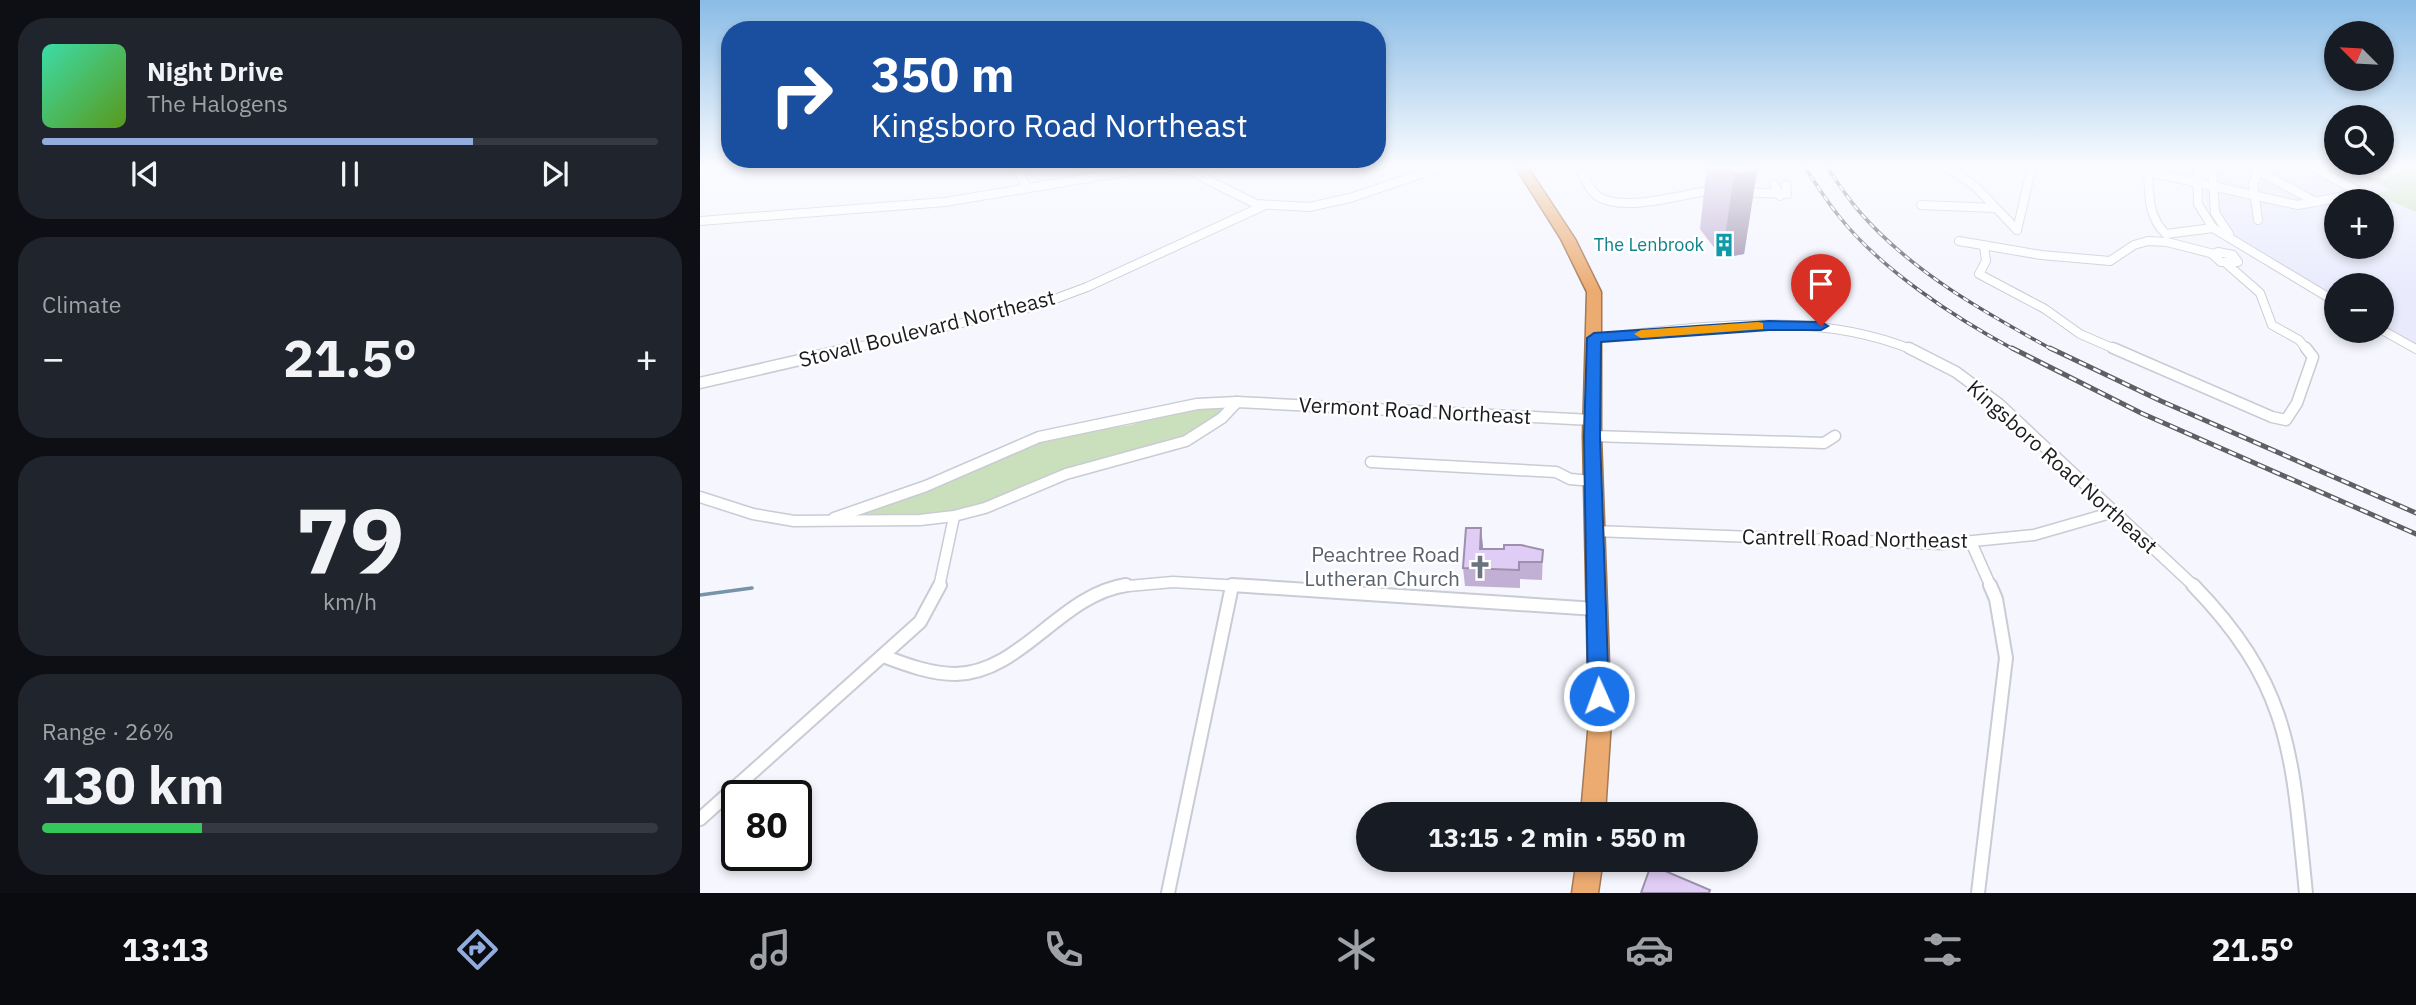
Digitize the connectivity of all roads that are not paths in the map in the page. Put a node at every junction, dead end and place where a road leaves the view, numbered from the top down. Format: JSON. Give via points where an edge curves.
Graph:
{"nodes":[{"id":1,"x":872,"y":208,"type":"edge"},
{"id":2,"x":1259,"y":208,"type":"edge"},
{"id":3,"x":1548,"y":208,"type":"edge"},
{"id":4,"x":1987,"y":208,"type":"edge"},
{"id":5,"x":1995,"y":208,"type":"joint"},
{"id":6,"x":2022,"y":208,"type":"edge"},
{"id":7,"x":2151,"y":208,"type":"edge"},
{"id":8,"x":2200,"y":208,"type":"edge"},
{"id":9,"x":2214,"y":208,"type":"edge"},
{"id":10,"x":2257,"y":208,"type":"edge"},
{"id":11,"x":2258,"y":220,"type":"dead end"},
{"id":12,"x":700,"y":221,"type":"edge"},
{"id":13,"x":2213,"y":228,"type":"junction"},
{"id":14,"x":2234,"y":240,"type":"junction"},
{"id":15,"x":1959,"y":241,"type":"dead end"},
{"id":16,"x":1984,"y":245,"type":"junction"},
{"id":17,"x":2254,"y":252,"type":"junction"},
{"id":18,"x":2214,"y":254,"type":"junction"},
{"id":19,"x":2234,"y":256,"type":"junction"},
{"id":20,"x":2227,"y":264,"type":"junction"},
{"id":21,"x":2324,"y":295,"type":"edge"},
{"id":22,"x":2394,"y":336,"type":"edge"},
{"id":23,"x":1594,"y":338,"type":"junction"},
{"id":24,"x":2414,"y":347,"type":"edge"},
{"id":25,"x":700,"y":383,"type":"edge"},
{"id":26,"x":1237,"y":402,"type":"junction"},
{"id":27,"x":1592,"y":428,"type":"junction"},
{"id":28,"x":1835,"y":436,"type":"dead end"},
{"id":29,"x":1371,"y":462,"type":"dead end"},
{"id":30,"x":1593,"y":481,"type":"junction"},
{"id":31,"x":700,"y":497,"type":"edge"},
{"id":32,"x":2113,"y":512,"type":"junction"},
{"id":33,"x":954,"y":517,"type":"junction"},
{"id":34,"x":834,"y":518,"type":"junction"},
{"id":35,"x":1594,"y":531,"type":"junction"},
{"id":36,"x":1971,"y":542,"type":"junction"},
{"id":37,"x":1232,"y":586,"type":"junction"},
{"id":38,"x":1596,"y":609,"type":"junction"},
{"id":39,"x":883,"y":656,"type":"junction"},
{"id":40,"x":1594,"y":802,"type":"edge"},
{"id":41,"x":700,"y":819,"type":"edge"},
{"id":42,"x":1588,"y":872,"type":"edge"},
{"id":43,"x":1168,"y":893,"type":"edge"},
{"id":44,"x":1585,"y":893,"type":"edge"},
{"id":45,"x":1978,"y":893,"type":"edge"},
{"id":46,"x":2306,"y":893,"type":"edge"}],
"edges":[{"from":1,"to":12,"type":"street"},
{"from":2,"to":25,"type":"street","name":"Stovall Boulevard Northeast","via":[[1036,306]]},
{"from":3,"to":23,"type":"highway","via":[[1592,286]]},
{"from":4,"to":5,"type":"street"},
{"from":5,"to":6,"type":"street","via":[[2017,230]]},
{"from":7,"to":13,"type":"street","via":[[2152,219],[2166,234]]},
{"from":8,"to":13,"type":"street"},
{"from":9,"to":14,"type":"street"},
{"from":10,"to":11,"type":"street"},
{"from":13,"to":14,"type":"street"},
{"from":14,"to":17,"type":"street"},
{"from":15,"to":16,"type":"street"},
{"from":16,"to":18,"type":"street","via":[[2110,261],[2134,245],[2156,241]]},
{"from":16,"to":20,"type":"street","via":[[1986,261],[1979,274],[2045,309],[2073,330],[2286,420],[2313,357],[2299,340],[2272,325],[2260,293]]},
{"from":17,"to":19,"type":"street"},
{"from":17,"to":21,"type":"street"},
{"from":18,"to":19,"type":"street"},
{"from":18,"to":20,"type":"street"},
{"from":19,"to":20,"type":"street","via":[[2237,263]]},
{"from":22,"to":24,"type":"street"},
{"from":23,"to":27,"type":"highway"},
{"from":23,"to":32,"type":"street","name":"Kingsboro Road Northeast","via":[[1790,324],[1880,338],[1927,356],[1970,381]]},
{"from":26,"to":27,"type":"street","name":"Vermont Road Northeast"},
{"from":26,"to":33,"type":"street","name":"Vermont Road Northeast","via":[[1217,421],[1170,448],[1075,471]]},
{"from":26,"to":34,"type":"street","name":"Vermont Road Northeast","via":[[1197,404],[1039,437],[926,486]]},
{"from":27,"to":28,"type":"street","name":"Vermont Road Northeast","via":[[1824,443]]},
{"from":27,"to":30,"type":"highway"},
{"from":29,"to":30,"type":"street","via":[[1556,472]]},
{"from":30,"to":35,"type":"highway"},
{"from":31,"to":34,"type":"street","name":"Vermont Road Northeast","via":[[769,518]]},
{"from":32,"to":36,"type":"street","name":"Cantrell Road Northeast","via":[[2034,535]]},
{"from":32,"to":46,"type":"street","name":"Kingsboro Road Northeast","via":[[2218,613],[2268,684],[2289,744]]},
{"from":33,"to":34,"type":"street","name":"Vermont Road Northeast","via":[[906,522]]},
{"from":33,"to":39,"type":"street","via":[[947,569],[937,596],[920,622]]},
{"from":35,"to":36,"type":"street","name":"Cantrell Road Northeast"},
{"from":35,"to":38,"type":"highway"},
{"from":36,"to":45,"type":"street","via":[[1996,598],[2006,658]]},
{"from":37,"to":38,"type":"street"},
{"from":37,"to":39,"type":"street","via":[[1138,584],[1104,590],[1071,607],[1002,662],[974,673],[951,674]]},
{"from":37,"to":43,"type":"street"},
{"from":38,"to":40,"type":"highway","via":[[1600,722]]},
{"from":39,"to":41,"type":"street"},
{"from":42,"to":44,"type":"highway"}]}
